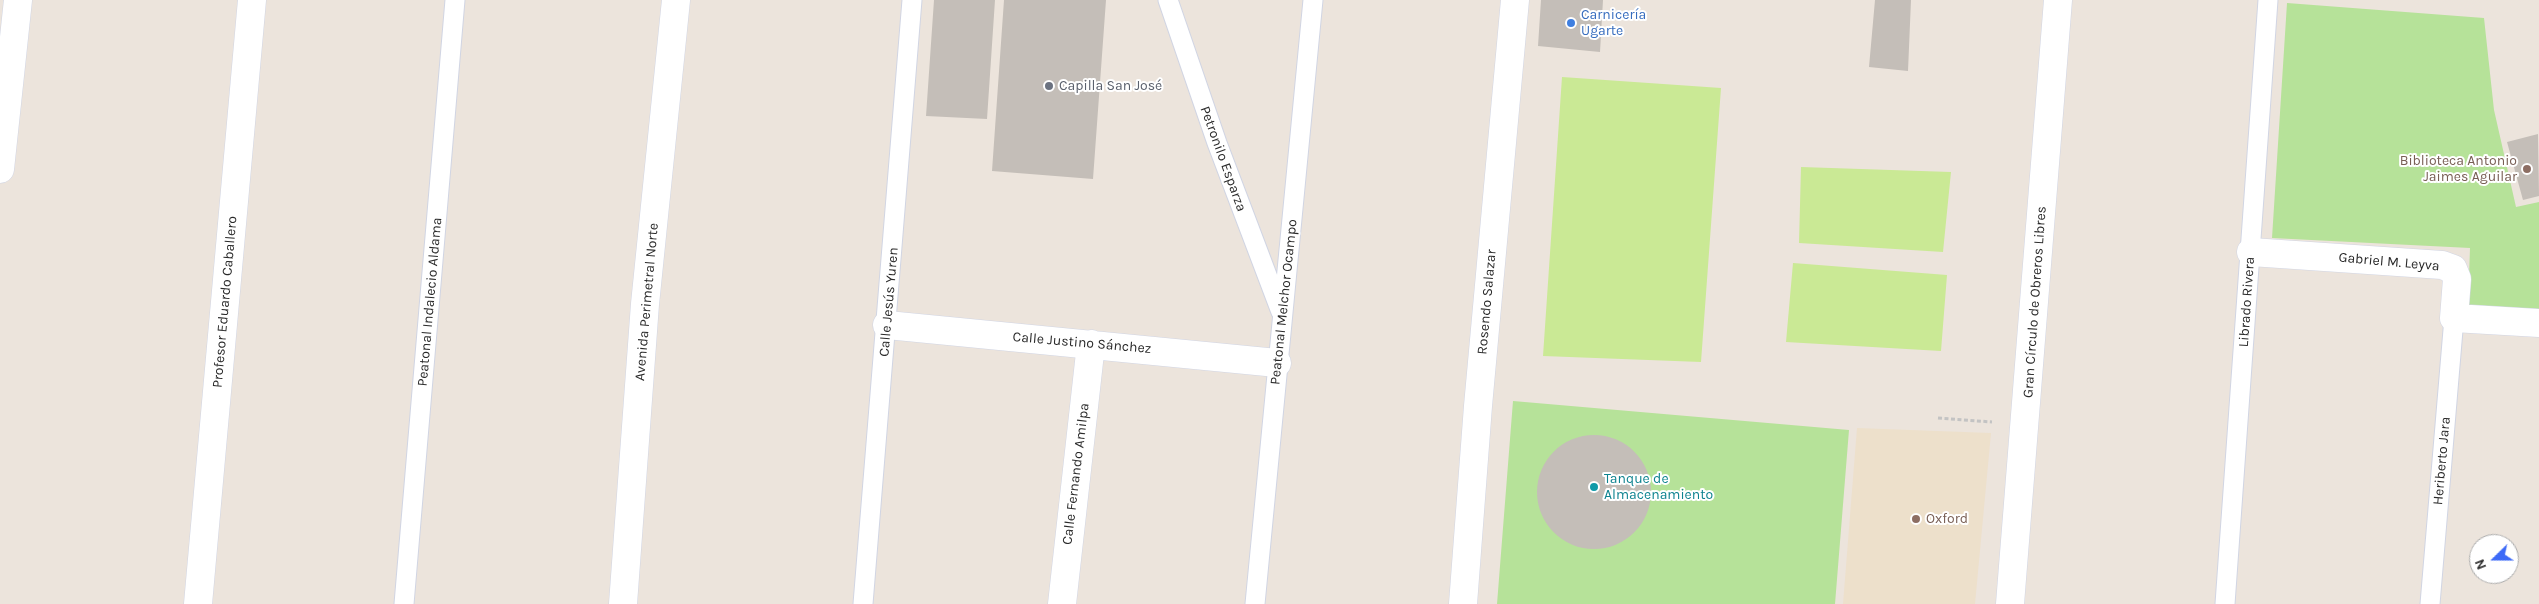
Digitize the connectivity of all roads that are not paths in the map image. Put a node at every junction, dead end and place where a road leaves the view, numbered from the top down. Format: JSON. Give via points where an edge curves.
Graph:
{"nodes":[{"id":1,"x":18,"y":0,"type":"edge"},
{"id":2,"x":252,"y":0,"type":"edge"},
{"id":3,"x":455,"y":0,"type":"edge"},
{"id":4,"x":676,"y":0,"type":"edge"},
{"id":5,"x":912,"y":0,"type":"edge"},
{"id":6,"x":1168,"y":0,"type":"edge"},
{"id":7,"x":1313,"y":0,"type":"edge"},
{"id":8,"x":1515,"y":0,"type":"edge"},
{"id":9,"x":2058,"y":0,"type":"edge"},
{"id":10,"x":2268,"y":0,"type":"edge"},
{"id":11,"x":0,"y":169,"type":"edge"},
{"id":12,"x":2251,"y":252,"type":"junction"},
{"id":13,"x":1282,"y":316,"type":"junction"},
{"id":14,"x":2454,"y":318,"type":"junction"},
{"id":15,"x":2539,"y":323,"type":"edge"},
{"id":16,"x":888,"y":325,"type":"junction"},
{"id":17,"x":1091,"y":344,"type":"junction"},
{"id":18,"x":1277,"y":363,"type":"junction"},
{"id":19,"x":198,"y":604,"type":"edge"},
{"id":20,"x":404,"y":604,"type":"edge"},
{"id":21,"x":623,"y":604,"type":"edge"},
{"id":22,"x":864,"y":604,"type":"edge"},
{"id":23,"x":1062,"y":604,"type":"edge"},
{"id":24,"x":1255,"y":604,"type":"edge"},
{"id":25,"x":1463,"y":604,"type":"edge"},
{"id":26,"x":2010,"y":604,"type":"edge"},
{"id":27,"x":2224,"y":604,"type":"edge"},
{"id":28,"x":2430,"y":604,"type":"edge"}],
"edges":[{"from":1,"to":11,"type":"street"},
{"from":2,"to":19,"type":"street","name":"Profesor Eduardo Caballero"},
{"from":3,"to":20,"type":"lane","name":"Peatonal Indalecio Aldama"},
{"from":4,"to":21,"type":"street","name":"Avenida Perimetral Norte","via":[[645,304]]},
{"from":5,"to":16,"type":"lane","name":"Calle Jesús Yuren"},
{"from":6,"to":13,"type":"lane","name":"Petronilo Esparza"},
{"from":7,"to":13,"type":"lane","name":"Peatonal Melchor Ocampo"},
{"from":8,"to":25,"type":"street","name":"Rosendo Salazar"},
{"from":9,"to":26,"type":"street","name":"Gran Círculo de Obreros Libres"},
{"from":10,"to":12,"type":"lane","name":"Librado Rivera"},
{"from":12,"to":14,"type":"street","name":"Gabriel M. Leyva","via":[[2442,264],[2452,269],[2456,279]]},
{"from":12,"to":27,"type":"lane","name":"Librado Rivera"},
{"from":13,"to":18,"type":"lane","name":"Peatonal Melchor Ocampo"},
{"from":14,"to":15,"type":"street"},
{"from":14,"to":28,"type":"lane","name":"Heriberto Jara"},
{"from":16,"to":17,"type":"street","name":"Calle Justino Sánchez"},
{"from":16,"to":22,"type":"lane","name":"Calle Jesús Yuren"},
{"from":17,"to":18,"type":"street","name":"Calle Justino Sánchez"},
{"from":17,"to":23,"type":"street","name":"Calle Fernando Amilpa"},
{"from":18,"to":24,"type":"lane","name":"Peatonal Melchor Ocampo"}]}
